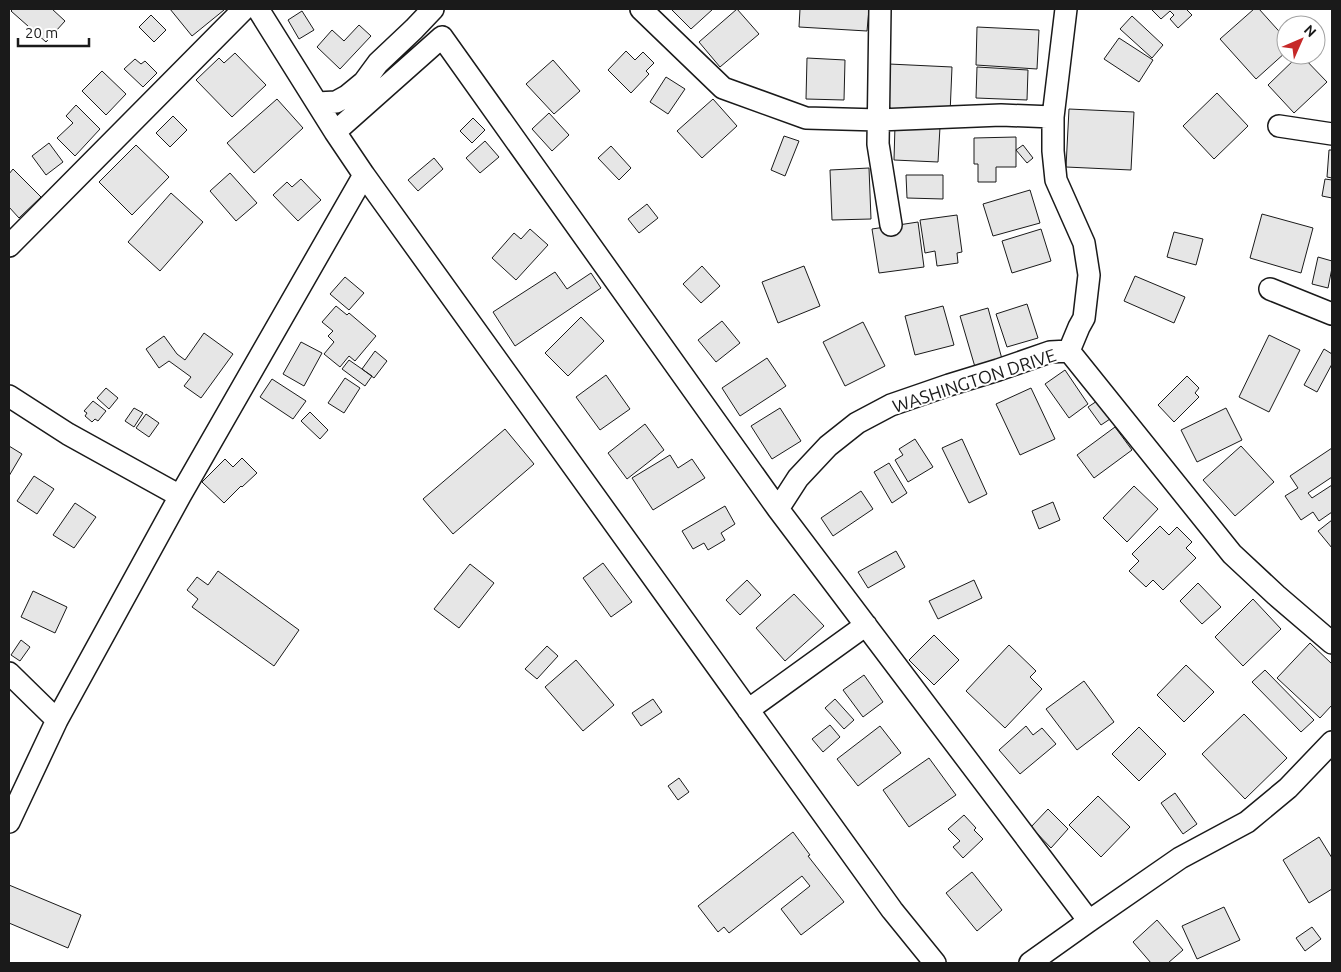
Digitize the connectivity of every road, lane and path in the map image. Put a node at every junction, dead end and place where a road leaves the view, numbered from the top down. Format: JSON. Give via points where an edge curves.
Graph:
{"nodes":[{"id":1,"x":244,"y":9,"type":"edge"},
{"id":2,"x":258,"y":9,"type":"edge"},
{"id":3,"x":434,"y":9,"type":"edge"},
{"id":4,"x":641,"y":9,"type":"edge"},
{"id":5,"x":880,"y":9,"type":"edge"},
{"id":6,"x":1066,"y":9,"type":"edge"},
{"id":7,"x":418,"y":25,"type":"junction"},
{"id":8,"x":442,"y":37,"type":"junction"},
{"id":9,"x":347,"y":96,"type":"junction"},
{"id":10,"x":317,"y":103,"type":"junction"},
{"id":11,"x":1053,"y":117,"type":"junction"},
{"id":12,"x":879,"y":120,"type":"junction"},
{"id":13,"x":1279,"y":126,"type":"dead end"},
{"id":14,"x":335,"y":132,"type":"junction"},
{"id":15,"x":1332,"y":134,"type":"edge"},
{"id":16,"x":364,"y":175,"type":"junction"},
{"id":17,"x":891,"y":225,"type":"dead end"},
{"id":18,"x":9,"y":246,"type":"edge"},
{"id":19,"x":1270,"y":289,"type":"dead end"},
{"id":20,"x":1332,"y":314,"type":"edge"},
{"id":21,"x":1069,"y":351,"type":"junction"},
{"id":22,"x":9,"y":396,"type":"edge"},
{"id":23,"x":180,"y":496,"type":"junction"},
{"id":24,"x":778,"y":508,"type":"junction"},
{"id":25,"x":866,"y":625,"type":"junction"},
{"id":26,"x":1332,"y":643,"type":"edge"},
{"id":27,"x":9,"y":673,"type":"edge"},
{"id":28,"x":748,"y":710,"type":"junction"},
{"id":29,"x":57,"y":720,"type":"junction"},
{"id":30,"x":1332,"y":742,"type":"edge"},
{"id":31,"x":9,"y":822,"type":"edge"},
{"id":32,"x":1089,"y":921,"type":"junction"},
{"id":33,"x":936,"y":963,"type":"edge"},
{"id":34,"x":1030,"y":963,"type":"edge"}],
"edges":[{"from":1,"to":18,"type":"street"},
{"from":2,"to":10,"type":"street"},
{"from":3,"to":7,"type":"street"},
{"from":3,"to":8,"type":"street"},
{"from":4,"to":12,"type":"street","via":[[723,88],[806,118]]},
{"from":5,"to":12,"type":"street"},
{"from":6,"to":11,"type":"street","name":"WASHINGTON DRIVE"},
{"from":7,"to":8,"type":"street"},
{"from":7,"to":9,"type":"street"},
{"from":8,"to":14,"type":"street"},
{"from":8,"to":24,"type":"street"},
{"from":9,"to":10,"type":"street","via":[[336,102]]},
{"from":9,"to":14,"type":"street","via":[[346,113]]},
{"from":10,"to":14,"type":"street"},
{"from":11,"to":12,"type":"street","via":[[1001,115]]},
{"from":11,"to":21,"type":"street","name":"WASHINGTON DRIVE","via":[[1056,180],[1084,243],[1089,275],[1084,318]]},
{"from":12,"to":17,"type":"street","via":[[878,144]]},
{"from":13,"to":15,"type":"street"},
{"from":14,"to":16,"type":"street"},
{"from":16,"to":23,"type":"street"},
{"from":16,"to":28,"type":"street"},
{"from":19,"to":20,"type":"street"},
{"from":21,"to":24,"type":"street","name":"WASHINGTON DRIVE","via":[[1050,352],[949,385],[891,405],[857,422],[828,446],[798,478]]},
{"from":21,"to":26,"type":"street","via":[[1232,554]]},
{"from":22,"to":23,"type":"street","via":[[68,434]]},
{"from":23,"to":29,"type":"street"},
{"from":24,"to":25,"type":"street"},
{"from":25,"to":28,"type":"street"},
{"from":25,"to":32,"type":"street"},
{"from":27,"to":29,"type":"street"},
{"from":28,"to":33,"type":"street","via":[[892,910]]},
{"from":29,"to":31,"type":"street"},
{"from":30,"to":32,"type":"street","via":[[1288,788],[1246,822],[1180,858]]},
{"from":32,"to":34,"type":"street"}]}
